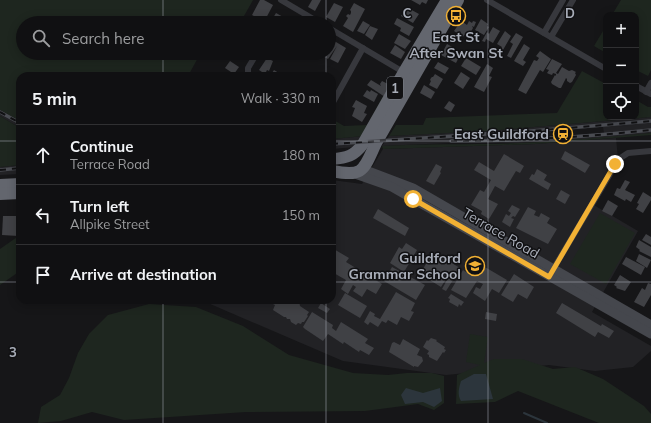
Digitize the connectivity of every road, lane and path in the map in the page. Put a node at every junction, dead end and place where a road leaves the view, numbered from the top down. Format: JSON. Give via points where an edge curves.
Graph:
{"nodes":[{"id":1,"x":281,"y":0,"type":"edge"},
{"id":2,"x":447,"y":0,"type":"edge"},
{"id":3,"x":458,"y":0,"type":"edge"},
{"id":4,"x":487,"y":0,"type":"edge"},
{"id":5,"x":563,"y":0,"type":"edge"},
{"id":6,"x":573,"y":0,"type":"edge"},
{"id":7,"x":308,"y":16,"type":"edge"},
{"id":8,"x":336,"y":32,"type":"edge"},
{"id":9,"x":544,"y":33,"type":"junction"},
{"id":10,"x":552,"y":37,"type":"junction"},
{"id":11,"x":363,"y":48,"type":"junction"},
{"id":12,"x":253,"y":60,"type":"edge"},
{"id":13,"x":603,"y":67,"type":"edge"},
{"id":14,"x":247,"y":72,"type":"edge"},
{"id":15,"x":408,"y":75,"type":"junction"},
{"id":16,"x":651,"y":83,"type":"edge"},
{"id":17,"x":639,"y":88,"type":"edge"},
{"id":18,"x":649,"y":93,"type":"edge"},
{"id":19,"x":336,"y":97,"type":"edge"},
{"id":20,"x":651,"y":151,"type":"edge"},
{"id":21,"x":336,"y":159,"type":"edge"},
{"id":22,"x":336,"y":165,"type":"edge"},
{"id":23,"x":336,"y":171,"type":"edge"},
{"id":24,"x":359,"y":171,"type":"junction"},
{"id":25,"x":16,"y":184,"type":"edge"},
{"id":26,"x":0,"y":185,"type":"edge"},
{"id":27,"x":16,"y":193,"type":"edge"},
{"id":28,"x":0,"y":194,"type":"edge"},
{"id":29,"x":552,"y":273,"type":"junction"},
{"id":30,"x":651,"y":326,"type":"edge"},
{"id":31,"x":651,"y":334,"type":"edge"}],
"edges":[{"from":1,"to":7,"type":"street"},
{"from":2,"to":15,"type":"highway","number":"1"},
{"from":3,"to":15,"type":"highway","number":"1"},
{"from":4,"to":9,"type":"street"},
{"from":5,"to":9,"type":"street"},
{"from":6,"to":10,"type":"street"},
{"from":8,"to":11,"type":"street"},
{"from":9,"to":10,"type":"street"},
{"from":10,"to":13,"type":"street"},
{"from":11,"to":15,"type":"street"},
{"from":11,"to":19,"type":"street"},
{"from":12,"to":14,"type":"street"},
{"from":15,"to":21,"type":"highway","number":"1","via":[[359,150],[345,158]]},
{"from":15,"to":24,"type":"highway","number":"1"},
{"from":16,"to":18,"type":"street"},
{"from":17,"to":18,"type":"street"},
{"from":20,"to":29,"type":"street","via":[[628,153],[618,159]]},
{"from":22,"to":24,"type":"highway","via":[[351,166]]},
{"from":23,"to":24,"type":"highway"},
{"from":24,"to":29,"type":"street","name":"Terrace Road","via":[[412,188]]},
{"from":25,"to":26,"type":"highway"},
{"from":27,"to":28,"type":"highway"},
{"from":29,"to":30,"type":"street","name":"Terrace Road"},
{"from":29,"to":31,"type":"street","name":"Terrace Road"}]}
